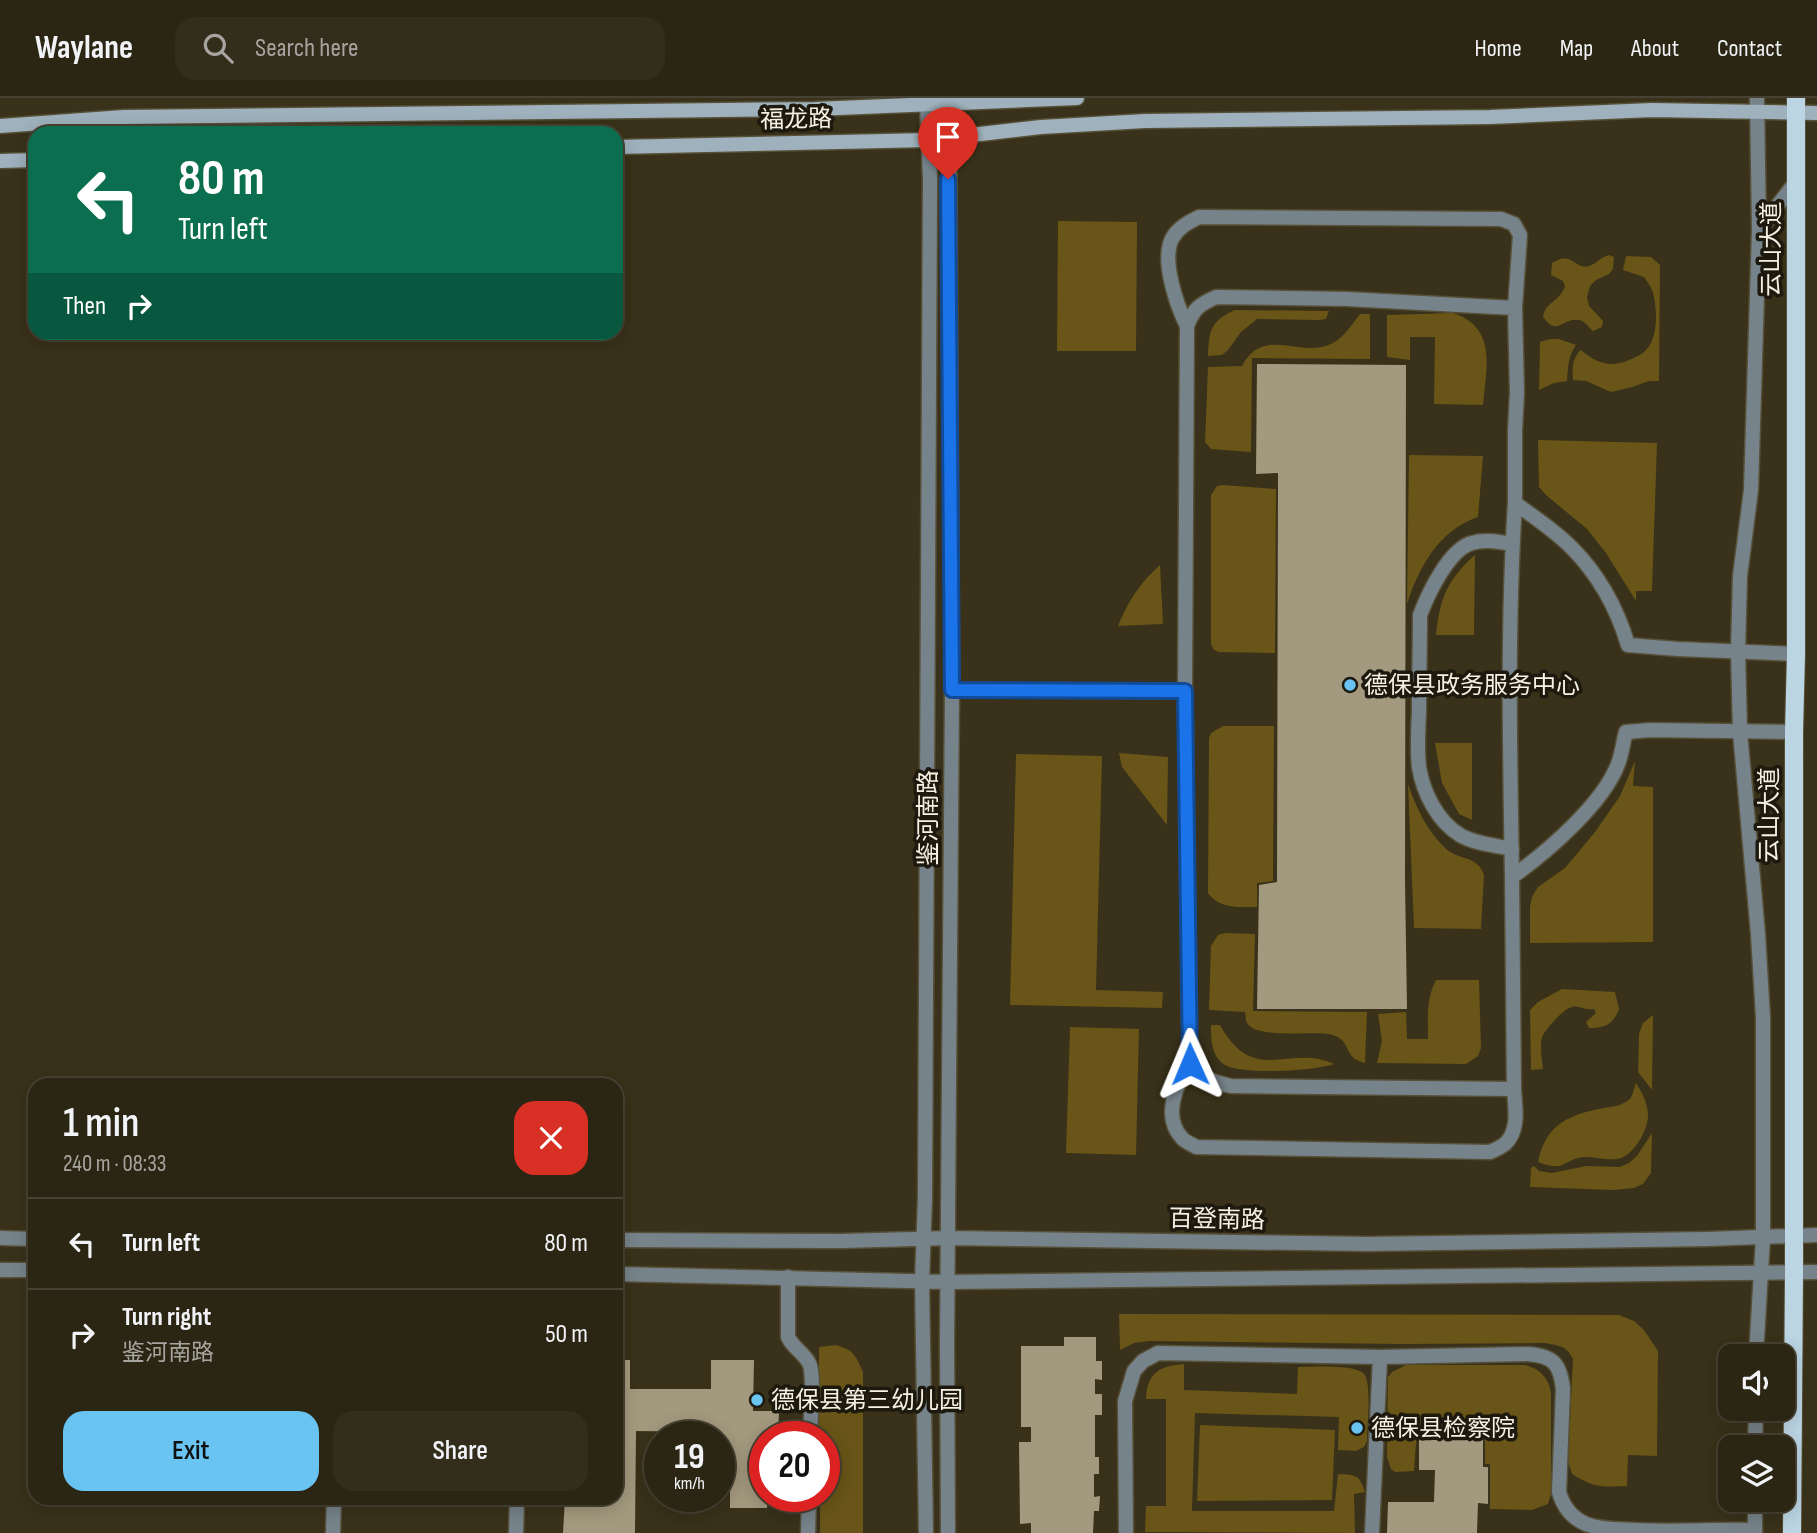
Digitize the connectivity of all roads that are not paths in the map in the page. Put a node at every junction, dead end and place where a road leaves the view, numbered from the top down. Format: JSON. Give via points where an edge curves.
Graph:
{"nodes":[{"id":1,"x":1077,"y":98,"type":"edge"},
{"id":2,"x":949,"y":104,"type":"junction"},
{"id":3,"x":1757,"y":104,"type":"edge"},
{"id":4,"x":927,"y":105,"type":"junction"},
{"id":5,"x":1795,"y":105,"type":"edge"},
{"id":6,"x":1817,"y":113,"type":"edge"},
{"id":7,"x":0,"y":126,"type":"edge"},
{"id":8,"x":948,"y":137,"type":"junction"},
{"id":9,"x":928,"y":140,"type":"junction"},
{"id":10,"x":623,"y":147,"type":"edge"},
{"id":11,"x":28,"y":160,"type":"edge"},
{"id":12,"x":0,"y":161,"type":"edge"},
{"id":13,"x":1795,"y":183,"type":"junction"},
{"id":14,"x":1759,"y":230,"type":"junction"},
{"id":15,"x":1515,"y":308,"type":"junction"},
{"id":16,"x":1187,"y":326,"type":"junction"},
{"id":17,"x":1515,"y":503,"type":"junction"},
{"id":18,"x":1512,"y":544,"type":"junction"},
{"id":19,"x":1738,"y":651,"type":"junction"},
{"id":20,"x":1796,"y":654,"type":"junction"},
{"id":21,"x":952,"y":690,"type":"junction"},
{"id":22,"x":1185,"y":691,"type":"junction"},
{"id":23,"x":1740,"y":732,"type":"junction"},
{"id":24,"x":1794,"y":732,"type":"junction"},
{"id":25,"x":1512,"y":849,"type":"junction"},
{"id":26,"x":1512,"y":877,"type":"junction"},
{"id":27,"x":1190,"y":1064,"type":"junction"},
{"id":28,"x":1514,"y":1089,"type":"junction"},
{"id":29,"x":1817,"y":1235,"type":"edge"},
{"id":30,"x":1793,"y":1237,"type":"junction"},
{"id":31,"x":0,"y":1238,"type":"edge"},
{"id":32,"x":949,"y":1238,"type":"junction"},
{"id":33,"x":1763,"y":1238,"type":"junction"},
{"id":34,"x":28,"y":1239,"type":"edge"},
{"id":35,"x":623,"y":1240,"type":"edge"},
{"id":36,"x":923,"y":1240,"type":"junction"},
{"id":37,"x":0,"y":1270,"type":"edge"},
{"id":38,"x":28,"y":1270,"type":"edge"},
{"id":39,"x":1817,"y":1272,"type":"edge"},
{"id":40,"x":1762,"y":1273,"type":"junction"},
{"id":41,"x":1794,"y":1273,"type":"junction"},
{"id":42,"x":623,"y":1274,"type":"edge"},
{"id":43,"x":788,"y":1277,"type":"junction"},
{"id":44,"x":922,"y":1281,"type":"junction"},
{"id":45,"x":949,"y":1282,"type":"junction"},
{"id":46,"x":1756,"y":1344,"type":"edge"},
{"id":47,"x":1380,"y":1357,"type":"junction"},
{"id":48,"x":810,"y":1421,"type":"edge"},
{"id":49,"x":334,"y":1505,"type":"edge"},
{"id":50,"x":517,"y":1505,"type":"edge"},
{"id":51,"x":809,"y":1512,"type":"edge"},
{"id":52,"x":1755,"y":1512,"type":"edge"},
{"id":53,"x":1755,"y":1532,"type":"edge"},
{"id":54,"x":333,"y":1533,"type":"edge"},
{"id":55,"x":516,"y":1533,"type":"edge"},
{"id":56,"x":808,"y":1533,"type":"edge"},
{"id":57,"x":926,"y":1533,"type":"edge"},
{"id":58,"x":948,"y":1533,"type":"edge"},
{"id":59,"x":1126,"y":1533,"type":"edge"},
{"id":60,"x":1372,"y":1533,"type":"edge"},
{"id":61,"x":1791,"y":1533,"type":"edge"}],
"edges":[{"from":1,"to":2,"type":"main road","name":"福龙路"},
{"from":2,"to":4,"type":"main road","name":"福龙路"},
{"from":2,"to":8,"type":"street","name":"鉴河南路"},
{"from":3,"to":5,"type":"main road","name":"福龙路"},
{"from":3,"to":8,"type":"main road","name":"福龙路","via":[[1490,117],[1145,121]]},
{"from":3,"to":14,"type":"street"},
{"from":4,"to":7,"type":"main road","name":"福龙路","via":[[124,117]]},
{"from":4,"to":9,"type":"street","name":"鉴河南路"},
{"from":5,"to":6,"type":"main road","name":"福龙路"},
{"from":5,"to":13,"type":"main road","name":"云山大道"},
{"from":8,"to":9,"type":"main road","name":"福龙路"},
{"from":8,"to":21,"type":"street","name":"鉴河南路"},
{"from":9,"to":10,"type":"main road","name":"福龙路"},
{"from":9,"to":36,"type":"street","name":"鉴河南路"},
{"from":11,"to":12,"type":"main road"},
{"from":13,"to":14,"type":"street"},
{"from":13,"to":20,"type":"main road","name":"云山大道"},
{"from":14,"to":19,"type":"street","via":[[1751,490]]},
{"from":15,"to":16,"type":"street","via":[[1216,297],[1200,304]]},
{"from":15,"to":16,"type":"street","via":[[1520,235],[1514,224],[1501,219],[1199,217],[1186,223],[1169,249],[1172,288]]},
{"from":15,"to":17,"type":"street"},
{"from":16,"to":22,"type":"street"},
{"from":17,"to":18,"type":"street"},
{"from":17,"to":19,"type":"street","via":[[1571,547],[1596,575],[1628,645]]},
{"from":18,"to":25,"type":"street"},
{"from":18,"to":25,"type":"street","via":[[1470,543],[1453,557],[1427,595],[1420,615],[1418,741],[1426,791],[1447,825],[1478,842]]},
{"from":19,"to":20,"type":"street"},
{"from":19,"to":23,"type":"street"},
{"from":20,"to":24,"type":"main road","name":"云山大道"},
{"from":21,"to":22,"type":"street"},
{"from":21,"to":32,"type":"street","name":"鉴河南路"},
{"from":22,"to":27,"type":"street"},
{"from":23,"to":24,"type":"street"},
{"from":23,"to":26,"type":"street","via":[[1626,732],[1618,764],[1605,787],[1566,833]]},
{"from":23,"to":33,"type":"street","via":[[1763,1017]]},
{"from":24,"to":30,"type":"main road","name":"云山大道"},
{"from":25,"to":26,"type":"street"},
{"from":26,"to":28,"type":"street"},
{"from":27,"to":28,"type":"street","via":[[1214,1083],[1231,1086]]},
{"from":27,"to":28,"type":"street","via":[[1173,1094],[1173,1123],[1182,1139],[1196,1147],[1490,1152],[1512,1134]]},
{"from":29,"to":30,"type":"street","name":"百登南路"},
{"from":30,"to":33,"type":"street","name":"百登南路"},
{"from":30,"to":41,"type":"main road","name":"云山大道"},
{"from":31,"to":34,"type":"street"},
{"from":32,"to":33,"type":"street","name":"百登南路","via":[[1368,1244]]},
{"from":32,"to":36,"type":"street","name":"百登南路"},
{"from":32,"to":45,"type":"street","name":"鉴河南路"},
{"from":33,"to":40,"type":"street"},
{"from":35,"to":36,"type":"street","name":"百登南路"},
{"from":36,"to":44,"type":"street","name":"鉴河南路"},
{"from":37,"to":38,"type":"street"},
{"from":39,"to":41,"type":"street"},
{"from":40,"to":41,"type":"street"},
{"from":40,"to":45,"type":"street"},
{"from":40,"to":46,"type":"street"},
{"from":41,"to":61,"type":"main road","name":"云山大道"},
{"from":42,"to":43,"type":"street"},
{"from":43,"to":44,"type":"street"},
{"from":43,"to":48,"type":"street","via":[[788,1337],[811,1365]]},
{"from":44,"to":45,"type":"street"},
{"from":44,"to":57,"type":"street","name":"鉴河南路"},
{"from":45,"to":58,"type":"street","name":"鉴河南路"},
{"from":47,"to":53,"type":"street","via":[[1542,1355],[1554,1362],[1561,1374],[1559,1492],[1571,1513],[1604,1529]]},
{"from":47,"to":59,"type":"street","via":[[1158,1353],[1143,1361],[1134,1371],[1125,1401]]},
{"from":47,"to":60,"type":"street"},
{"from":49,"to":54,"type":"street"},
{"from":50,"to":55,"type":"street"},
{"from":51,"to":56,"type":"street"},
{"from":52,"to":53,"type":"street"}]}
